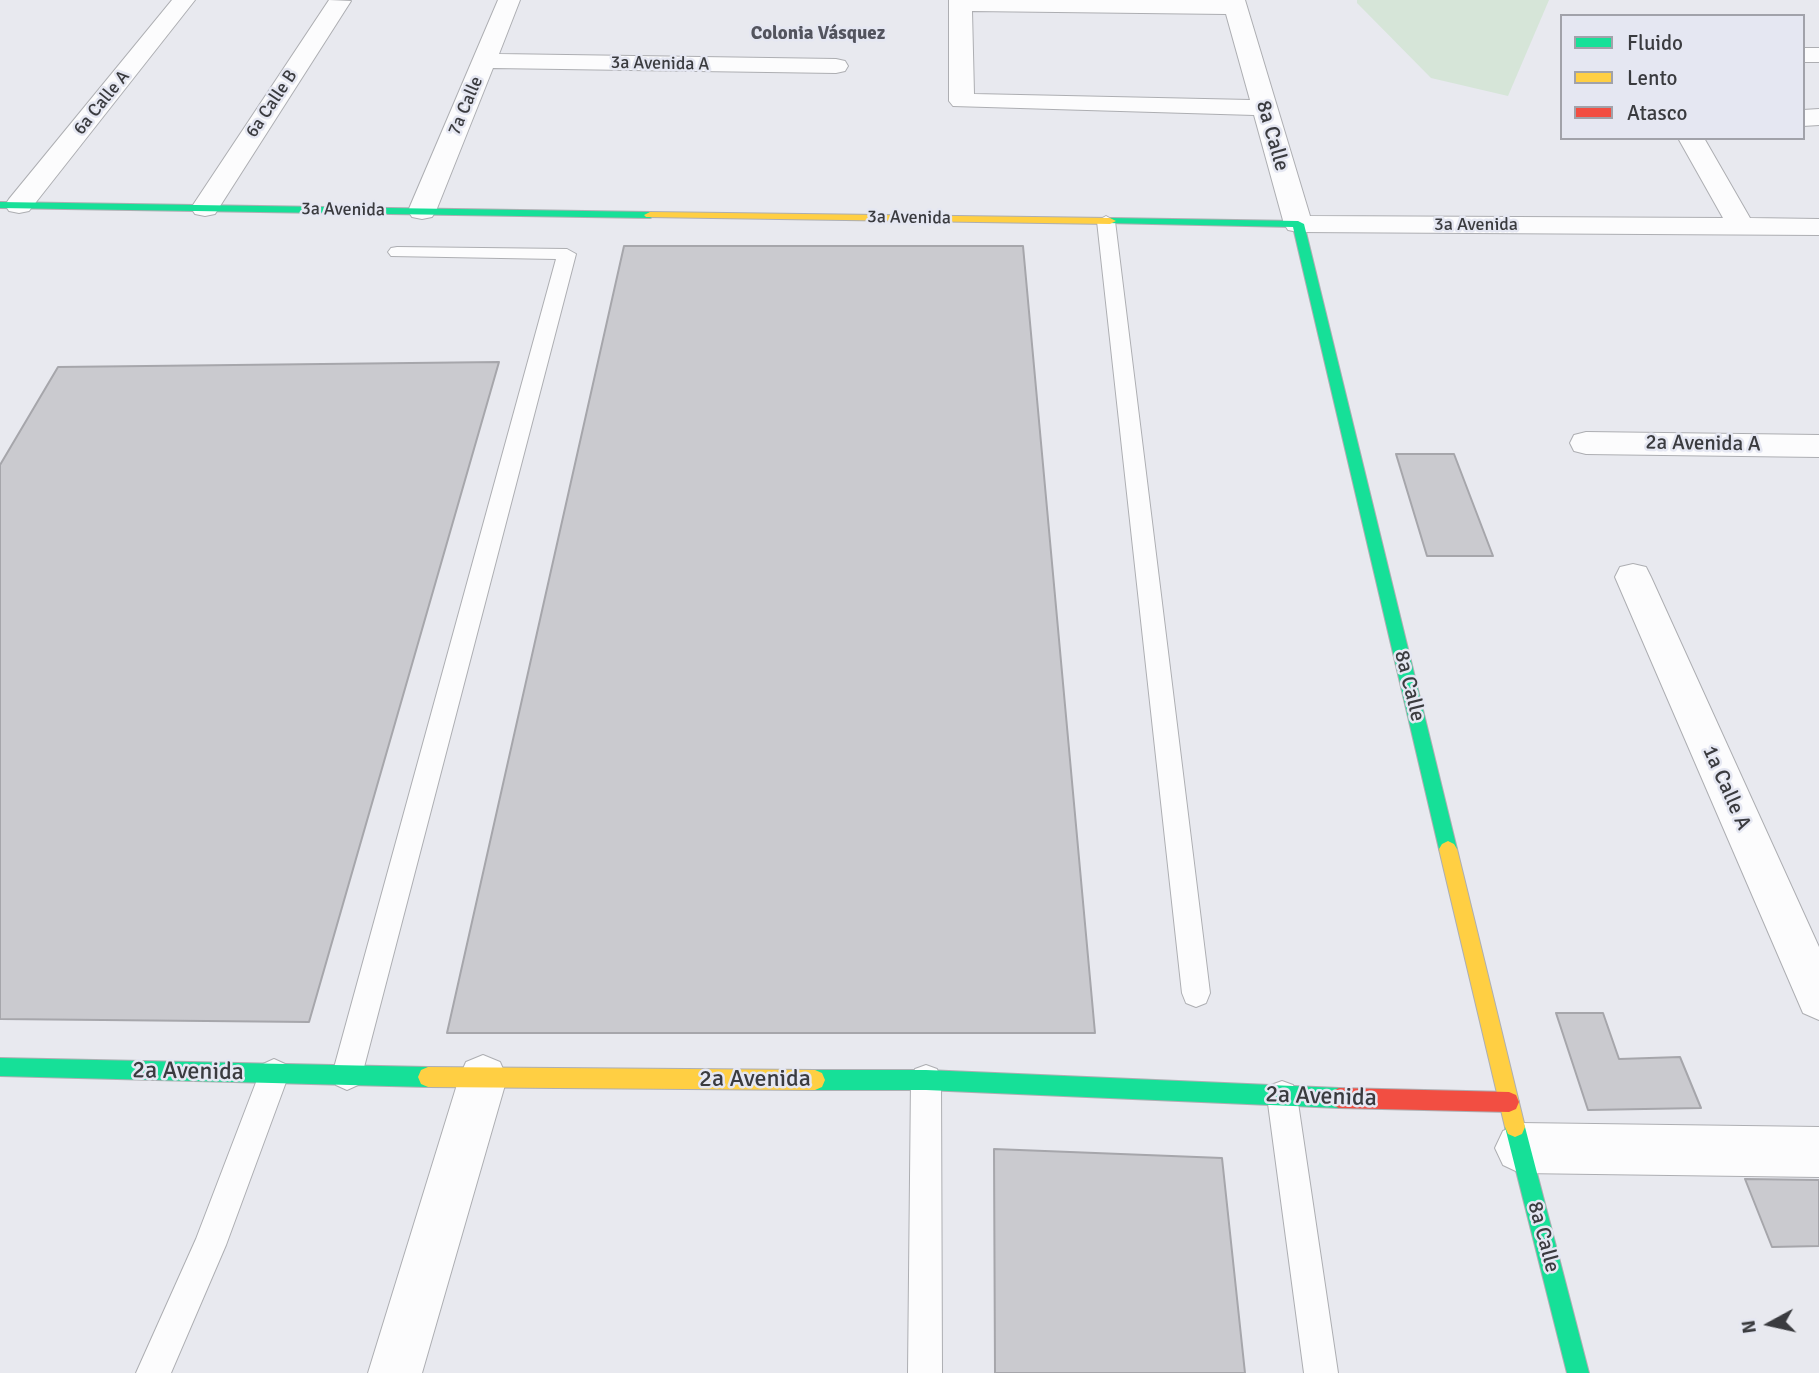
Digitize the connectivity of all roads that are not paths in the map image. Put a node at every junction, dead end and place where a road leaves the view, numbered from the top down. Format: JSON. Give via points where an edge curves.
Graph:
{"nodes":[{"id":1,"x":184,"y":0,"type":"edge"},
{"id":2,"x":509,"y":0,"type":"edge"},
{"id":3,"x":340,"y":1,"type":"edge"},
{"id":4,"x":960,"y":2,"type":"edge"},
{"id":5,"x":1235,"y":3,"type":"edge"},
{"id":6,"x":485,"y":61,"type":"junction"},
{"id":7,"x":836,"y":66,"type":"dead end"},
{"id":8,"x":1264,"y":108,"type":"junction"},
{"id":9,"x":1692,"y":140,"type":"edge"},
{"id":10,"x":10,"y":205,"type":"edge"},
{"id":11,"x":205,"y":208,"type":"junction"},
{"id":12,"x":422,"y":211,"type":"junction"},
{"id":13,"x":1106,"y":220,"type":"junction"},
{"id":14,"x":1298,"y":224,"type":"junction"},
{"id":15,"x":1741,"y":226,"type":"junction"},
{"id":16,"x":1819,"y":227,"type":"edge"},
{"id":17,"x":397,"y":252,"type":"dead end"},
{"id":18,"x":1586,"y":443,"type":"dead end"},
{"id":19,"x":1819,"y":446,"type":"edge"},
{"id":20,"x":1633,"y":577,"type":"dead end"},
{"id":21,"x":1196,"y":993,"type":"dead end"},
{"id":22,"x":1819,"y":998,"type":"edge"},
{"id":23,"x":0,"y":1067,"type":"edge"},
{"id":24,"x":274,"y":1074,"type":"junction"},
{"id":25,"x":347,"y":1075,"type":"junction"},
{"id":26,"x":483,"y":1078,"type":"junction"},
{"id":27,"x":926,"y":1080,"type":"junction"},
{"id":28,"x":1282,"y":1096,"type":"junction"},
{"id":29,"x":1509,"y":1102,"type":"junction"},
{"id":30,"x":1520,"y":1148,"type":"junction"},
{"id":31,"x":1819,"y":1152,"type":"edge"},
{"id":32,"x":153,"y":1373,"type":"edge"},
{"id":33,"x":395,"y":1373,"type":"edge"},
{"id":34,"x":925,"y":1373,"type":"edge"},
{"id":35,"x":1321,"y":1373,"type":"edge"},
{"id":36,"x":1578,"y":1373,"type":"edge"}],
"edges":[{"from":1,"to":10,"type":"street","name":"6a Calle A"},
{"from":2,"to":6,"type":"street","name":"7a Calle"},
{"from":3,"to":11,"type":"street","name":"6a Calle B"},
{"from":4,"to":5,"type":"street"},
{"from":4,"to":8,"type":"street","via":[[962,101]]},
{"from":5,"to":8,"type":"street","name":"8a Calle"},
{"from":6,"to":7,"type":"street","name":"3a Avenida A"},
{"from":6,"to":12,"type":"street","name":"7a Calle"},
{"from":8,"to":14,"type":"street","name":"8a Calle"},
{"from":9,"to":15,"type":"street"},
{"from":10,"to":11,"type":"street","name":"3a Avenida"},
{"from":11,"to":12,"type":"street","name":"3a Avenida"},
{"from":12,"to":13,"type":"street","name":"3a Avenida"},
{"from":13,"to":14,"type":"street","name":"3a Avenida"},
{"from":13,"to":21,"type":"lane"},
{"from":14,"to":15,"type":"street","name":"3a Avenida"},
{"from":14,"to":29,"type":"street","name":"8a Calle"},
{"from":15,"to":16,"type":"street","name":"3a Avenida"},
{"from":17,"to":25,"type":"lane","via":[[567,254]]},
{"from":18,"to":19,"type":"street","name":"2a Avenida A"},
{"from":20,"to":22,"type":"street","name":"1a Calle A"},
{"from":23,"to":24,"type":"street","name":"2a Avenida"},
{"from":24,"to":25,"type":"street","name":"2a Avenida"},
{"from":24,"to":32,"type":"lane","via":[[210,1245]]},
{"from":25,"to":26,"type":"street","name":"2a Avenida"},
{"from":26,"to":27,"type":"street","name":"2a Avenida"},
{"from":26,"to":33,"type":"street"},
{"from":27,"to":28,"type":"street","name":"2a Avenida"},
{"from":27,"to":34,"type":"lane"},
{"from":28,"to":29,"type":"street","name":"2a Avenida"},
{"from":28,"to":35,"type":"lane"},
{"from":29,"to":30,"type":"street","name":"8a Calle"},
{"from":30,"to":31,"type":"street"},
{"from":30,"to":36,"type":"street","name":"8a Calle"}]}
